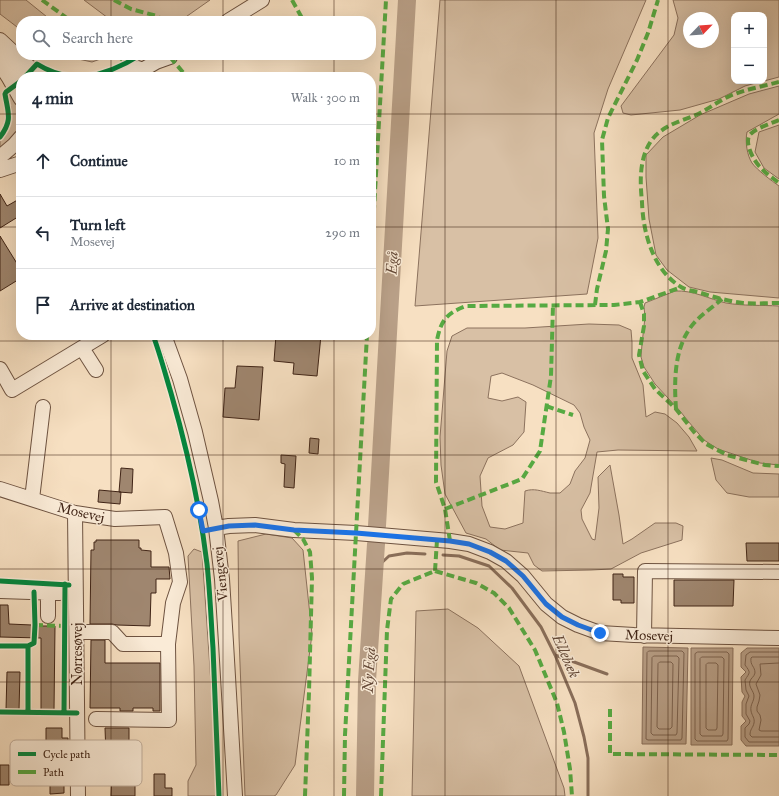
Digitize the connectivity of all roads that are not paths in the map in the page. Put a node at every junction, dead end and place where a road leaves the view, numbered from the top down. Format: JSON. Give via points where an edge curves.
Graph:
{"nodes":[{"id":1,"x":262,"y":0,"type":"edge"},
{"id":2,"x":236,"y":16,"type":"edge"},
{"id":3,"x":0,"y":40,"type":"edge"},
{"id":4,"x":0,"y":52,"type":"edge"},
{"id":5,"x":16,"y":55,"type":"edge"},
{"id":6,"x":22,"y":60,"type":"edge"},
{"id":7,"x":161,"y":60,"type":"edge"},
{"id":8,"x":165,"y":60,"type":"edge"},
{"id":9,"x":156,"y":62,"type":"junction"},
{"id":10,"x":0,"y":64,"type":"edge"},
{"id":11,"x":18,"y":72,"type":"edge"},
{"id":12,"x":37,"y":72,"type":"edge"},
{"id":13,"x":128,"y":72,"type":"edge"},
{"id":14,"x":139,"y":72,"type":"edge"},
{"id":15,"x":148,"y":72,"type":"edge"},
{"id":16,"x":16,"y":90,"type":"edge"},
{"id":17,"x":16,"y":143,"type":"edge"},
{"id":18,"x":0,"y":157,"type":"edge"},
{"id":19,"x":16,"y":165,"type":"edge"},
{"id":20,"x":0,"y":170,"type":"edge"},
{"id":21,"x":95,"y":340,"type":"edge"},
{"id":22,"x":166,"y":340,"type":"edge"},
{"id":23,"x":82,"y":348,"type":"junction"},
{"id":24,"x":0,"y":369,"type":"edge"},
{"id":25,"x":96,"y":370,"type":"dead end"},
{"id":26,"x":43,"y":407,"type":"dead end"},
{"id":27,"x":0,"y":489,"type":"edge"},
{"id":28,"x":32,"y":499,"type":"junction"},
{"id":29,"x":75,"y":513,"type":"junction"},
{"id":30,"x":216,"y":528,"type":"junction"},
{"id":31,"x":779,"y":572,"type":"edge"},
{"id":32,"x":0,"y":591,"type":"edge"},
{"id":33,"x":48,"y":616,"type":"dead end"},
{"id":34,"x":77,"y":632,"type":"junction"},
{"id":35,"x":644,"y":636,"type":"junction"},
{"id":36,"x":779,"y":638,"type":"edge"},
{"id":37,"x":168,"y":644,"type":"junction"},
{"id":38,"x":96,"y":720,"type":"dead end"},
{"id":39,"x":78,"y":740,"type":"edge"},
{"id":40,"x":78,"y":786,"type":"edge"},
{"id":41,"x":78,"y":796,"type":"edge"},
{"id":42,"x":235,"y":796,"type":"edge"}],
"edges":[{"from":1,"to":2,"type":"street"},
{"from":3,"to":5,"type":"street"},
{"from":4,"to":11,"type":"street"},
{"from":6,"to":12,"type":"street"},
{"from":7,"to":9,"type":"street"},
{"from":8,"to":15,"type":"street"},
{"from":9,"to":13,"type":"street"},
{"from":9,"to":14,"type":"street"},
{"from":10,"to":16,"type":"street"},
{"from":17,"to":18,"type":"street"},
{"from":19,"to":20,"type":"street"},
{"from":21,"to":23,"type":"street"},
{"from":22,"to":30,"type":"street","name":"Viengevej","via":[[195,432]]},
{"from":23,"to":24,"type":"street","via":[[12,390]]},
{"from":23,"to":25,"type":"street"},
{"from":26,"to":28,"type":"street"},
{"from":27,"to":28,"type":"street","name":"Mosevej"},
{"from":28,"to":29,"type":"street","name":"Mosevej"},
{"from":29,"to":34,"type":"street","name":"Nørresøvej"},
{"from":29,"to":37,"type":"street","name":"Mosevej","via":[[115,519],[165,517],[176,553],[180,582],[173,603]]},
{"from":30,"to":35,"type":"street","name":"Mosevej","via":[[255,525],[469,544],[506,561],[523,576],[546,604],[562,617],[600,633]]},
{"from":30,"to":42,"type":"street","name":"Viengevej","via":[[222,579]]},
{"from":31,"to":35,"type":"street","via":[[645,571]]},
{"from":32,"to":33,"type":"street","via":[[54,593]]},
{"from":34,"to":37,"type":"street","via":[[112,632],[123,644]]},
{"from":34,"to":39,"type":"street","name":"Nørresøvej"},
{"from":35,"to":36,"type":"street","name":"Mosevej"},
{"from":37,"to":38,"type":"street","via":[[169,720]]},
{"from":40,"to":41,"type":"street","name":"Nørresøvej"}]}
